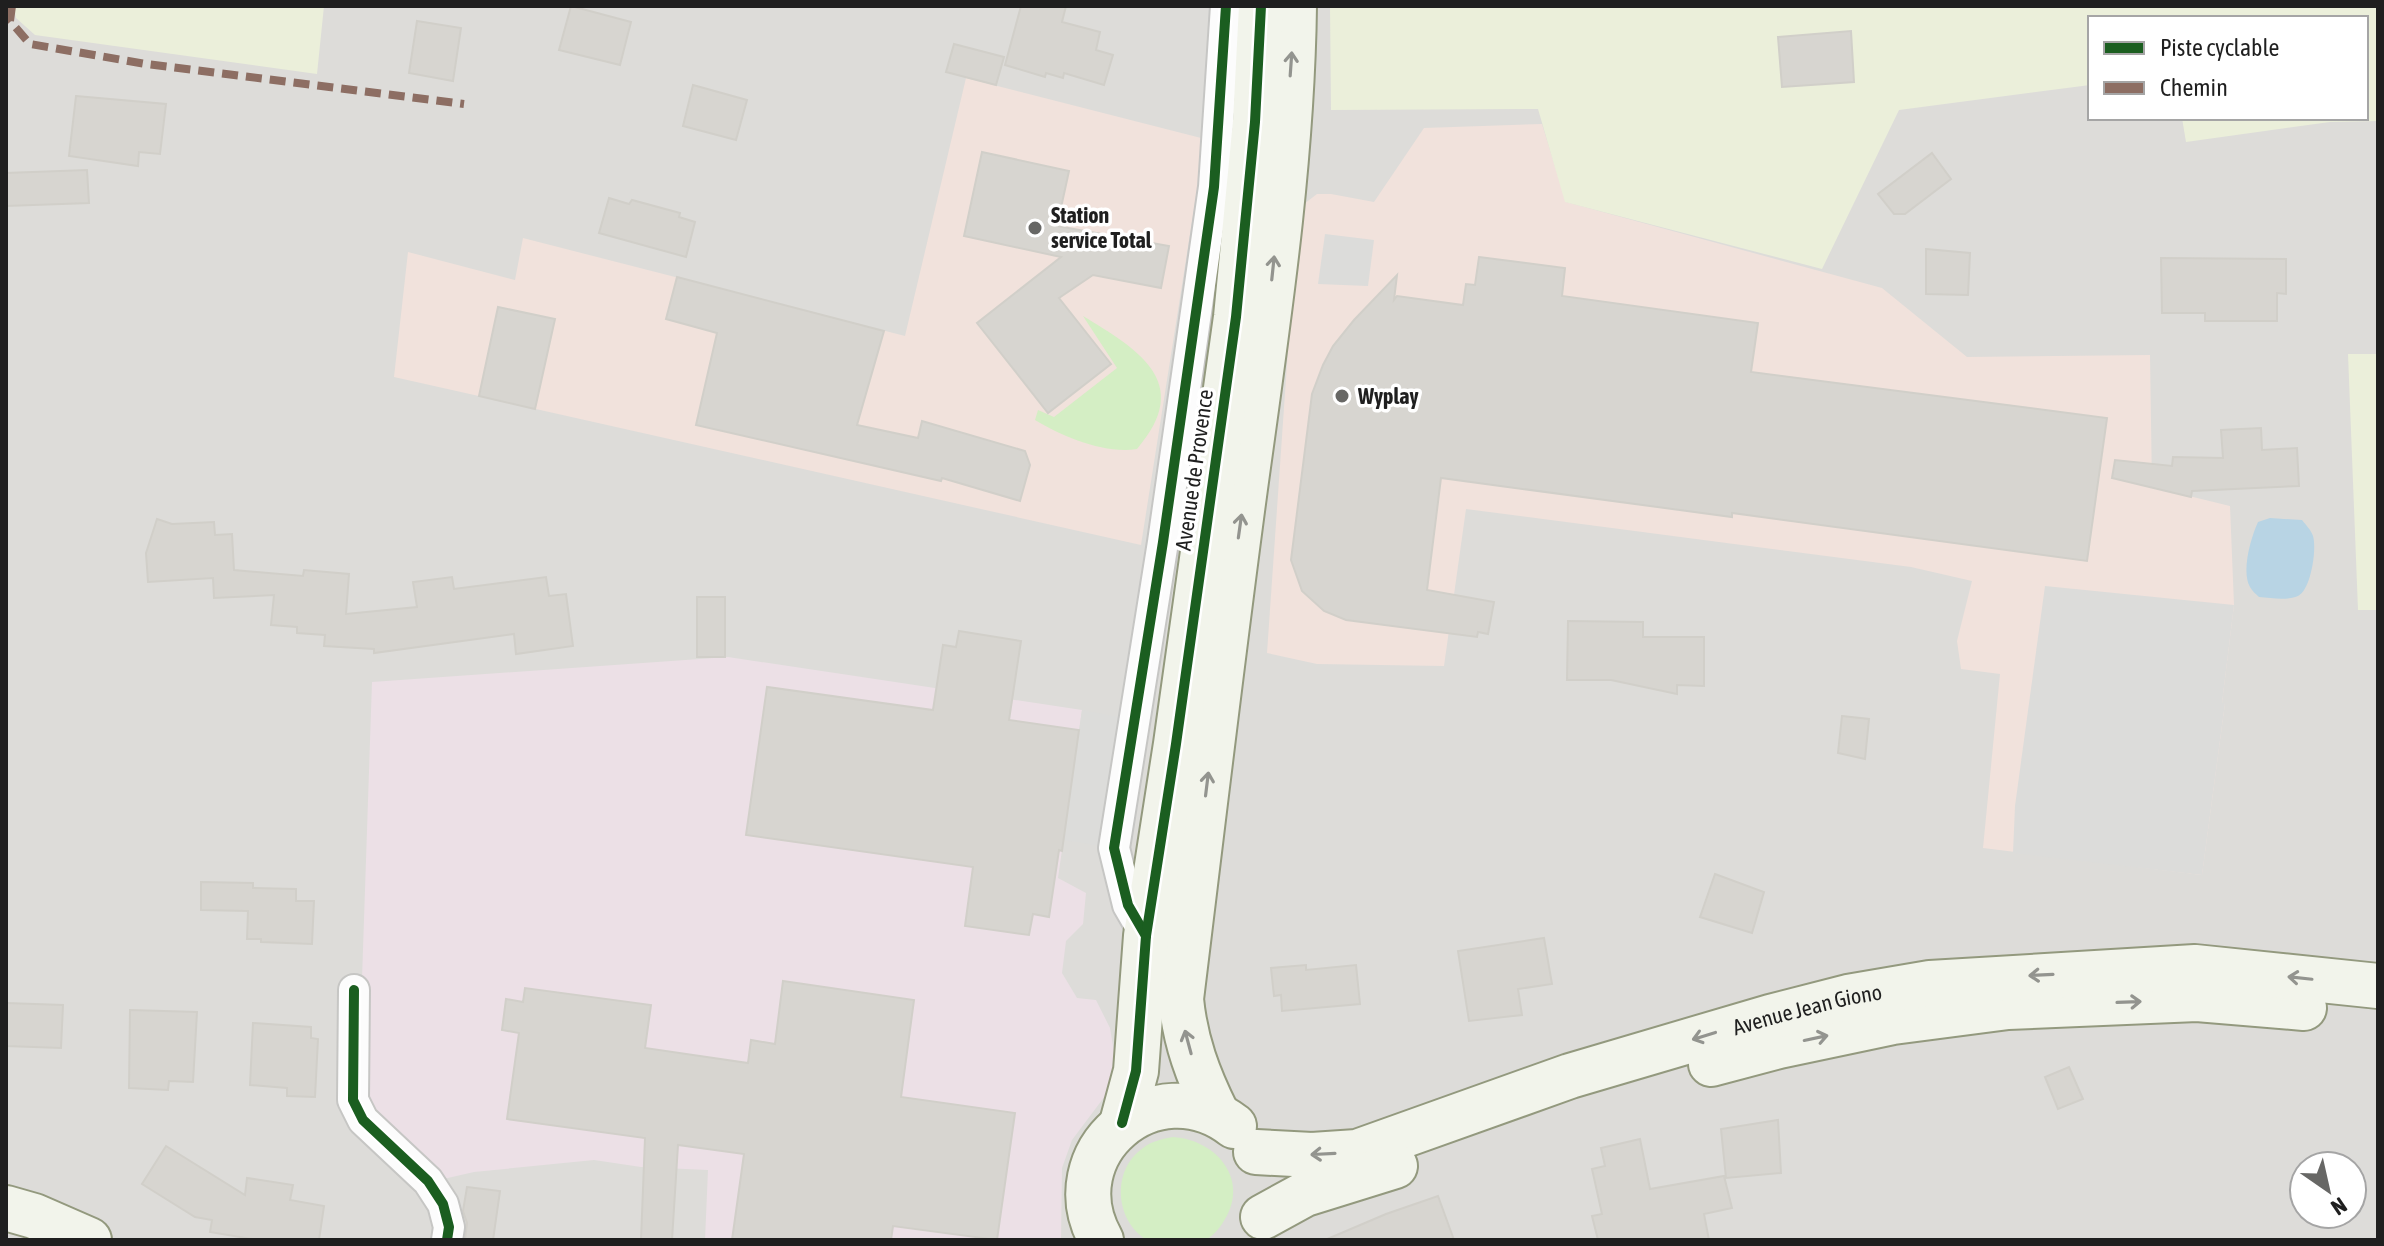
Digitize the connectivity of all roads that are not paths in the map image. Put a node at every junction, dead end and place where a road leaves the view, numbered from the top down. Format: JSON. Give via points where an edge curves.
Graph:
{"nodes":[{"id":1,"x":1226,"y":6,"type":"edge"},
{"id":2,"x":1261,"y":6,"type":"edge"},
{"id":3,"x":1294,"y":6,"type":"edge"},
{"id":4,"x":1146,"y":936,"type":"junction"},
{"id":5,"x":2378,"y":986,"type":"edge"},
{"id":6,"x":354,"y":990,"type":"dead end"},
{"id":7,"x":2378,"y":1015,"type":"edge"},
{"id":8,"x":1217,"y":1114,"type":"junction"},
{"id":9,"x":1122,"y":1123,"type":"junction"},
{"id":10,"x":1256,"y":1152,"type":"junction"},
{"id":11,"x":6,"y":1208,"type":"edge"},
{"id":12,"x":1258,"y":1229,"type":"edge"},
{"id":13,"x":1095,"y":1236,"type":"edge"},
{"id":14,"x":89,"y":1240,"type":"edge"},
{"id":15,"x":447,"y":1240,"type":"edge"}],
"edges":[{"from":1,"to":4,"type":"street","name":"Avenue de Provence","via":[[1214,187],[1114,848],[1128,905]]},
{"from":2,"to":4,"type":"main road","name":"Avenue de Provence","via":[[1236,317]]},
{"from":8,"to":3,"type":"main road","one_way":true,"via":[[1196,1071],[1181,999],[1268,322]]},
{"from":4,"to":9,"type":"main road","name":"Avenue de Provence","via":[[1136,1071]]},
{"from":5,"to":10,"type":"main road","name":"Avenue Jean Giono","one_way":true,"via":[[2195,967],[1930,983],[1754,1021],[1570,1076],[1357,1152]]},
{"from":6,"to":15,"type":"street","via":[[353,1100],[363,1120],[428,1181],[443,1204]]},
{"from":12,"to":7,"type":"main road","name":"Avenue Jean Giono","one_way":true,"via":[[1305,1194],[1582,1099],[1779,1046],[1893,1022],[2008,1007],[2197,999]]},
{"from":8,"to":9,"type":"main road","via":[[1168,1105]]},
{"from":8,"to":10,"type":"main road"},
{"from":9,"to":13,"type":"main road","via":[[1103,1144],[1091,1171],[1088,1200]]},
{"from":10,"to":12,"type":"main road","via":[[1265,1184]]},
{"from":11,"to":14,"type":"main road"}]}
